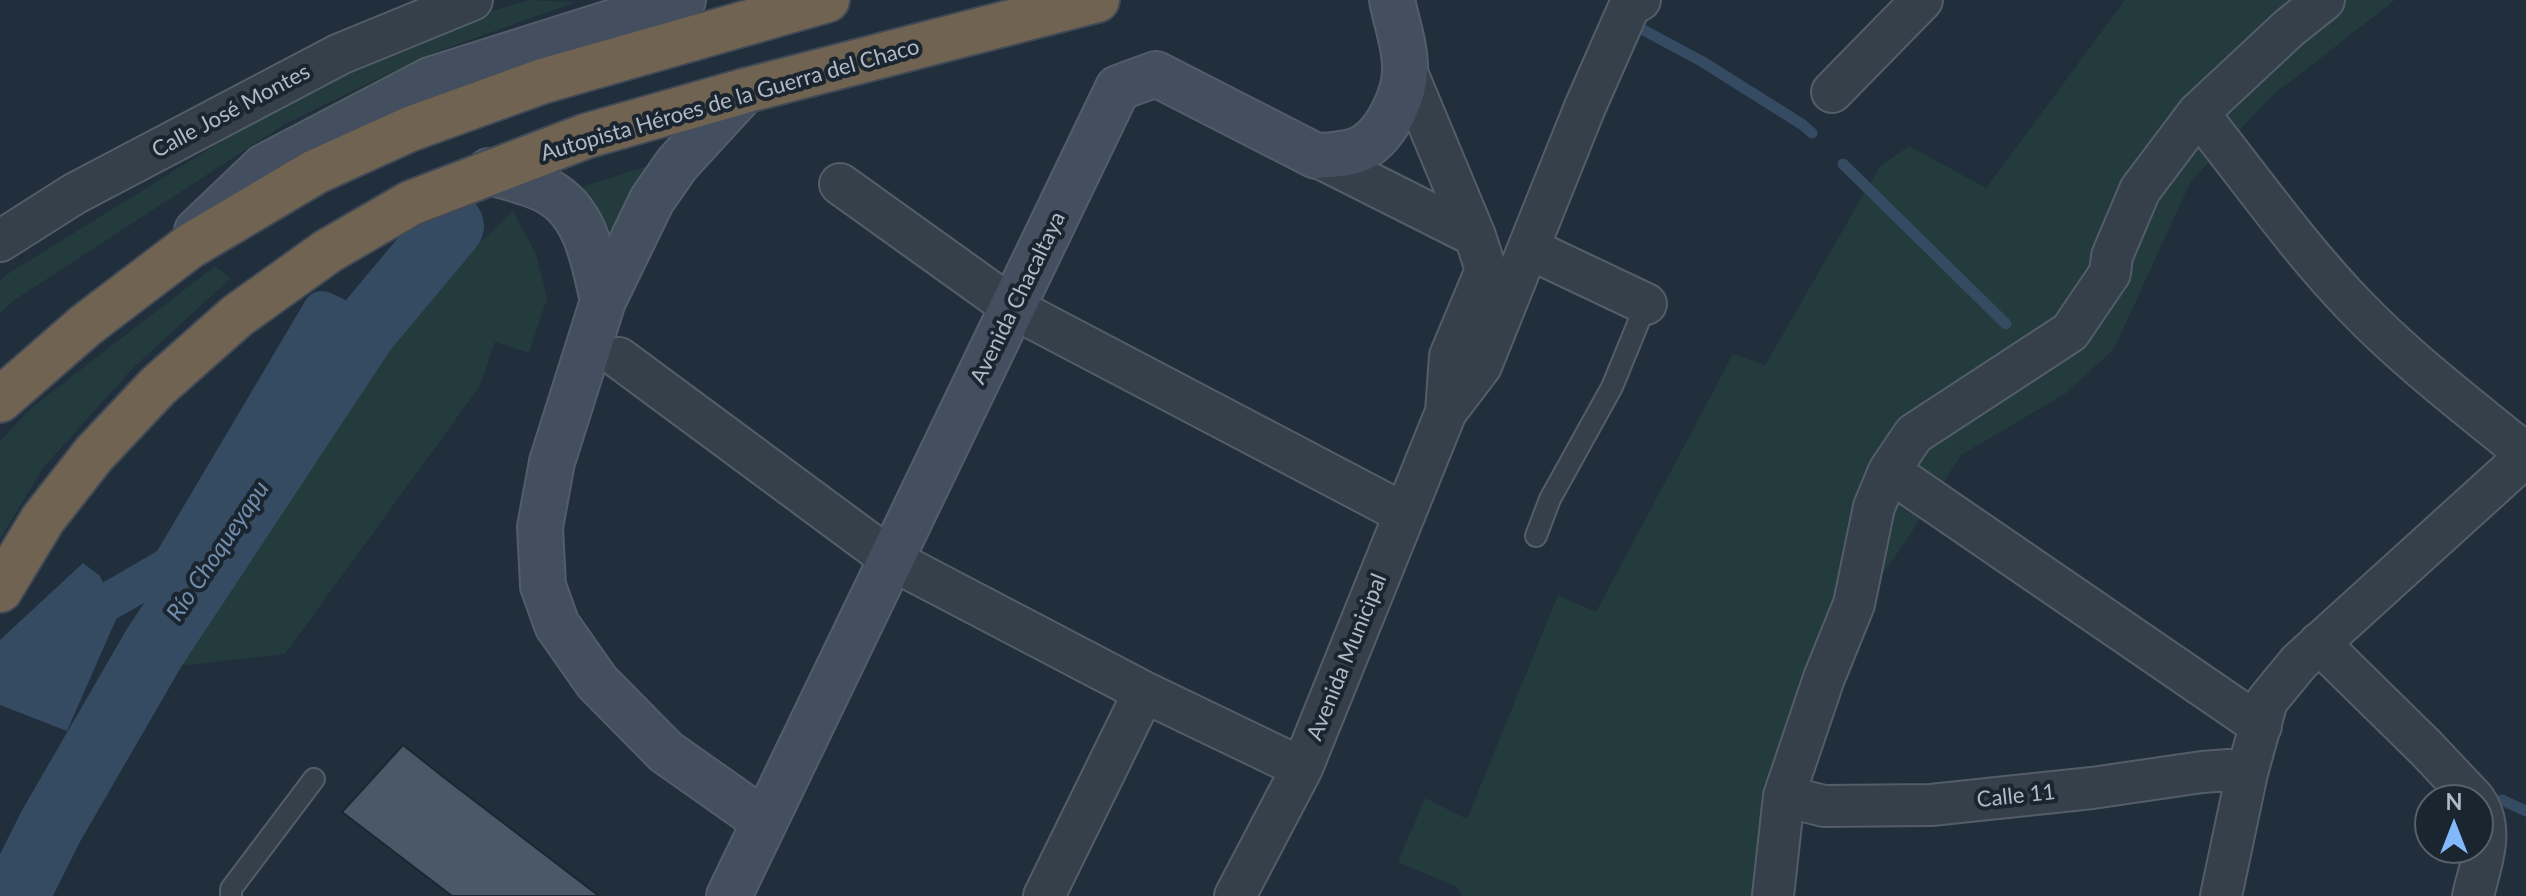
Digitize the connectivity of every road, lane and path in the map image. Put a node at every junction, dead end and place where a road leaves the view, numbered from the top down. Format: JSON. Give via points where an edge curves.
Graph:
{"nodes":[{"id":1,"x":472,"y":0,"type":"edge"},
{"id":2,"x":827,"y":0,"type":"edge"},
{"id":3,"x":1097,"y":0,"type":"edge"},
{"id":4,"x":1392,"y":0,"type":"edge"},
{"id":5,"x":1640,"y":0,"type":"edge"},
{"id":6,"x":1922,"y":0,"type":"edge"},
{"id":7,"x":2324,"y":0,"type":"edge"},
{"id":8,"x":671,"y":1,"type":"edge"},
{"id":9,"x":1405,"y":68,"type":"junction"},
{"id":10,"x":744,"y":91,"type":"junction"},
{"id":11,"x":1832,"y":92,"type":"dead end"},
{"id":12,"x":2198,"y":113,"type":"junction"},
{"id":13,"x":1316,"y":156,"type":"junction"},
{"id":14,"x":489,"y":171,"type":"junction"},
{"id":15,"x":840,"y":184,"type":"dead end"},
{"id":16,"x":1475,"y":236,"type":"junction"},
{"id":17,"x":0,"y":241,"type":"edge"},
{"id":18,"x":1530,"y":249,"type":"junction"},
{"id":19,"x":150,"y":276,"type":"junction"},
{"id":20,"x":603,"y":301,"type":"junction"},
{"id":21,"x":1646,"y":304,"type":"joint"},
{"id":22,"x":1013,"y":308,"type":"junction"},
{"id":23,"x":619,"y":358,"type":"dead end"},
{"id":24,"x":0,"y":400,"type":"edge"},
{"id":25,"x":1446,"y":412,"type":"junction"},
{"id":26,"x":2526,"y":455,"type":"edge"},
{"id":27,"x":1889,"y":471,"type":"junction"},
{"id":28,"x":1405,"y":514,"type":"junction"},
{"id":29,"x":1536,"y":536,"type":"dead end"},
{"id":30,"x":892,"y":560,"type":"junction"},
{"id":31,"x":0,"y":590,"type":"edge"},
{"id":32,"x":2319,"y":643,"type":"junction"},
{"id":33,"x":1144,"y":692,"type":"junction"},
{"id":34,"x":2261,"y":726,"type":"junction"},
{"id":35,"x":1302,"y":768,"type":"junction"},
{"id":36,"x":2247,"y":773,"type":"junction"},
{"id":37,"x":314,"y":779,"type":"dead end"},
{"id":38,"x":2460,"y":784,"type":"edge"},
{"id":39,"x":1784,"y":796,"type":"junction"},
{"id":40,"x":764,"y":821,"type":"junction"},
{"id":41,"x":2480,"y":864,"type":"edge"},
{"id":42,"x":231,"y":896,"type":"edge"},
{"id":43,"x":729,"y":896,"type":"edge"},
{"id":44,"x":1044,"y":896,"type":"edge"},
{"id":45,"x":1235,"y":896,"type":"edge"},
{"id":46,"x":1773,"y":896,"type":"edge"},
{"id":47,"x":2221,"y":896,"type":"edge"},
{"id":48,"x":2473,"y":896,"type":"edge"}],
"edges":[{"from":1,"to":17,"type":"street","name":"Calle José Montes","via":[[340,54],[74,194]]},
{"from":2,"to":19,"type":"highway","via":[[543,81],[410,129],[315,172],[190,246]]},
{"from":3,"to":10,"type":"highway","name":"Autopista Héroes de la Guerra del Chaco"},
{"from":4,"to":9,"type":"street"},
{"from":5,"to":18,"type":"street","name":"Avenida Municipal","via":[[1630,5]]},
{"from":6,"to":11,"type":"street"},
{"from":7,"to":12,"type":"street"},
{"from":8,"to":19,"type":"street","via":[[430,80],[264,167]]},
{"from":9,"to":13,"type":"street","via":[[1386,128],[1364,147]]},
{"from":9,"to":16,"type":"street","name":"Avenida Municipal"},
{"from":10,"to":14,"type":"highway","name":"Autopista Héroes de la Guerra del Chaco","via":[[586,136]]},
{"from":10,"to":20,"type":"street","via":[[677,164],[652,200]]},
{"from":12,"to":26,"type":"street","via":[[2354,305],[2412,361]]},
{"from":12,"to":27,"type":"street","via":[[2140,190],[2110,273],[2070,332],[1914,434]]},
{"from":13,"to":16,"type":"street"},
{"from":13,"to":22,"type":"street","name":"Avenida Chacaltaya","via":[[1156,74],[1118,88]]},
{"from":14,"to":20,"type":"street","via":[[550,192],[574,214],[591,247]]},
{"from":14,"to":31,"type":"highway","name":"Autopista Héroes de la Guerra del Chaco","via":[[411,203],[339,244],[237,316],[158,386],[94,454],[43,519]]},
{"from":15,"to":22,"type":"street"},
{"from":16,"to":25,"type":"street","name":"Avenida Municipal","via":[[1486,270],[1450,356]]},
{"from":18,"to":21,"type":"street"},
{"from":18,"to":25,"type":"street","name":"Avenida Municipal","via":[[1481,366]]},
{"from":19,"to":24,"type":"highway"},
{"from":20,"to":40,"type":"street","via":[[552,462],[540,527],[543,586],[557,625],[597,682],[666,752]]},
{"from":21,"to":29,"type":"lane","via":[[1612,387],[1550,499]]},
{"from":22,"to":28,"type":"street"},
{"from":22,"to":30,"type":"street","name":"Avenida Chacaltaya"},
{"from":23,"to":30,"type":"street"},
{"from":25,"to":28,"type":"street","name":"Avenida Municipal"},
{"from":26,"to":32,"type":"street"},
{"from":27,"to":34,"type":"street"},
{"from":27,"to":39,"type":"street","via":[[1874,507],[1854,604]]},
{"from":28,"to":35,"type":"street","name":"Avenida Municipal"},
{"from":30,"to":33,"type":"street"},
{"from":30,"to":40,"type":"street","name":"Avenida Chacaltaya"},
{"from":32,"to":34,"type":"street","via":[[2267,701]]},
{"from":32,"to":38,"type":"street"},
{"from":33,"to":35,"type":"street"},
{"from":33,"to":44,"type":"street"},
{"from":34,"to":36,"type":"street"},
{"from":35,"to":45,"type":"street","name":"Avenida Municipal"},
{"from":36,"to":39,"type":"street","name":"Calle 11","via":[[2202,772],[1931,805],[1824,806]]},
{"from":36,"to":47,"type":"street"},
{"from":37,"to":42,"type":"lane","via":[[231,889]]},
{"from":39,"to":46,"type":"street"},
{"from":40,"to":43,"type":"street","name":"Avenida Chacaltaya"},
{"from":41,"to":48,"type":"street"}]}
